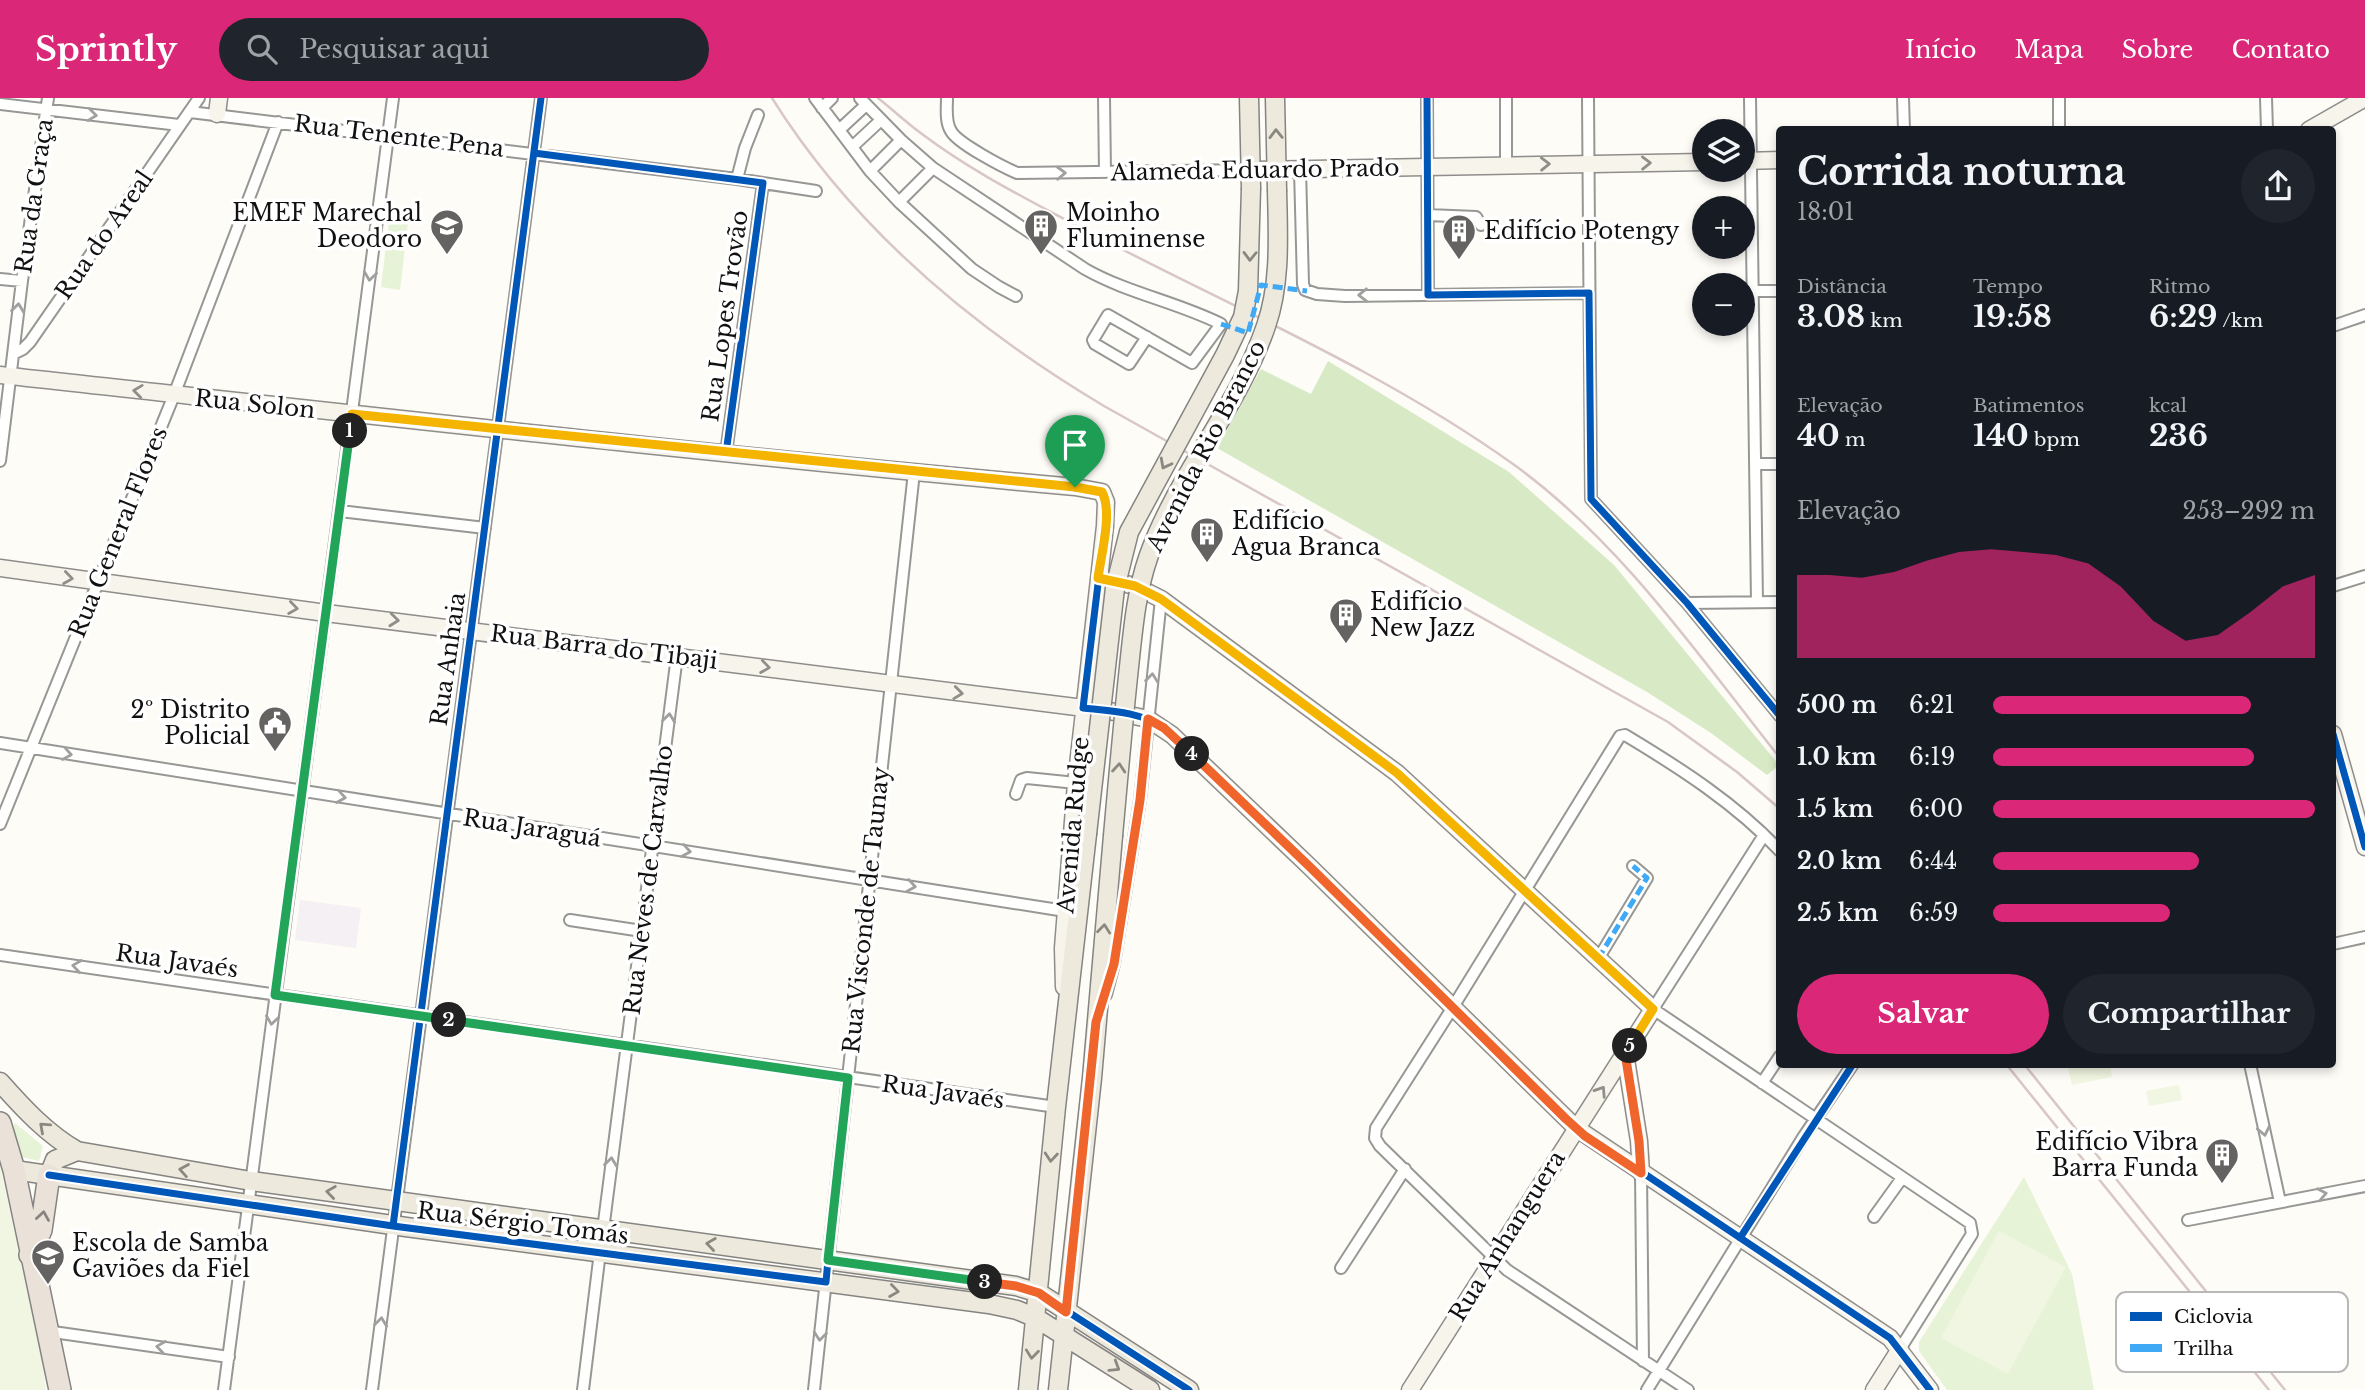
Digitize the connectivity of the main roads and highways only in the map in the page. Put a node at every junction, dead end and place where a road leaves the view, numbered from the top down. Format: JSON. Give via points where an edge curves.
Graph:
{"nodes":[{"id":1,"x":1250,"y":98,"type":"edge"},
{"id":2,"x":1275,"y":98,"type":"edge"},
{"id":3,"x":1087,"y":834,"type":"joint"},
{"id":4,"x":1113,"y":836,"type":"joint"},
{"id":5,"x":0,"y":1082,"type":"edge"},
{"id":6,"x":0,"y":1123,"type":"edge"},
{"id":7,"x":77,"y":1151,"type":"junction"},
{"id":8,"x":14,"y":1170,"type":"junction"},
{"id":9,"x":49,"y":1175,"type":"junction"},
{"id":10,"x":30,"y":1255,"type":"junction"},
{"id":11,"x":1039,"y":1293,"type":"junction"},
{"id":12,"x":1066,"y":1312,"type":"junction"},
{"id":13,"x":1036,"y":1318,"type":"junction"},
{"id":14,"x":1063,"y":1335,"type":"junction"},
{"id":15,"x":60,"y":1390,"type":"edge"},
{"id":16,"x":1028,"y":1390,"type":"edge"},
{"id":17,"x":1058,"y":1390,"type":"edge"},
{"id":18,"x":1150,"y":1390,"type":"edge"},
{"id":19,"x":1189,"y":1390,"type":"edge"}],
"edges":[{"from":1,"to":3,"type":"main road","name":"Avenida Rio Branco","one_way":true,"bridge":true,"via":[[1248,291],[1243,317],[1140,510],[1122,554]]},
{"from":4,"to":2,"type":"main road","name":"Avenida Rio Branco","one_way":true,"bridge":true,"via":[[1141,580],[1168,512],[1266,326],[1279,249]]},
{"from":3,"to":11,"type":"main road","name":"Avenida Rudge","one_way":true},
{"from":12,"to":4,"type":"main road","name":"Avenida Rudge","one_way":true},
{"from":7,"to":5,"type":"main road","name":"Rua Sérgio Tomás","one_way":true,"via":[[45,1128]]},
{"from":6,"to":8,"type":"highway"},
{"from":7,"to":9,"type":"main road","via":[[55,1160]]},
{"from":11,"to":7,"type":"main road","name":"Rua Sérgio Tomás","one_way":true,"via":[[1016,1286],[251,1181]]},
{"from":8,"to":9,"type":"main road","name":"Rua Sérgio Tomás"},
{"from":8,"to":10,"type":"highway"},
{"from":10,"to":9,"type":"highway","one_way":true,"via":[[41,1230]]},
{"from":9,"to":13,"type":"main road","name":"Rua Sérgio Tomás","one_way":true,"via":[[393,1226],[989,1304]]},
{"from":10,"to":15,"type":"highway"},
{"from":11,"to":12,"type":"main road"},
{"from":11,"to":13,"type":"main road","name":"Avenida Rudge"},
{"from":12,"to":14,"type":"main road","name":"Avenida Rudge"},
{"from":12,"to":19,"type":"main road"},
{"from":13,"to":14,"type":"main road","name":"Rua Sérgio Tomás"},
{"from":13,"to":16,"type":"main road","name":"Avenida Rudge","one_way":true},
{"from":14,"to":17,"type":"main road","name":"Avenida Rudge"},
{"from":14,"to":18,"type":"main road","name":"Rua Sérgio Tomás","one_way":true}]}
